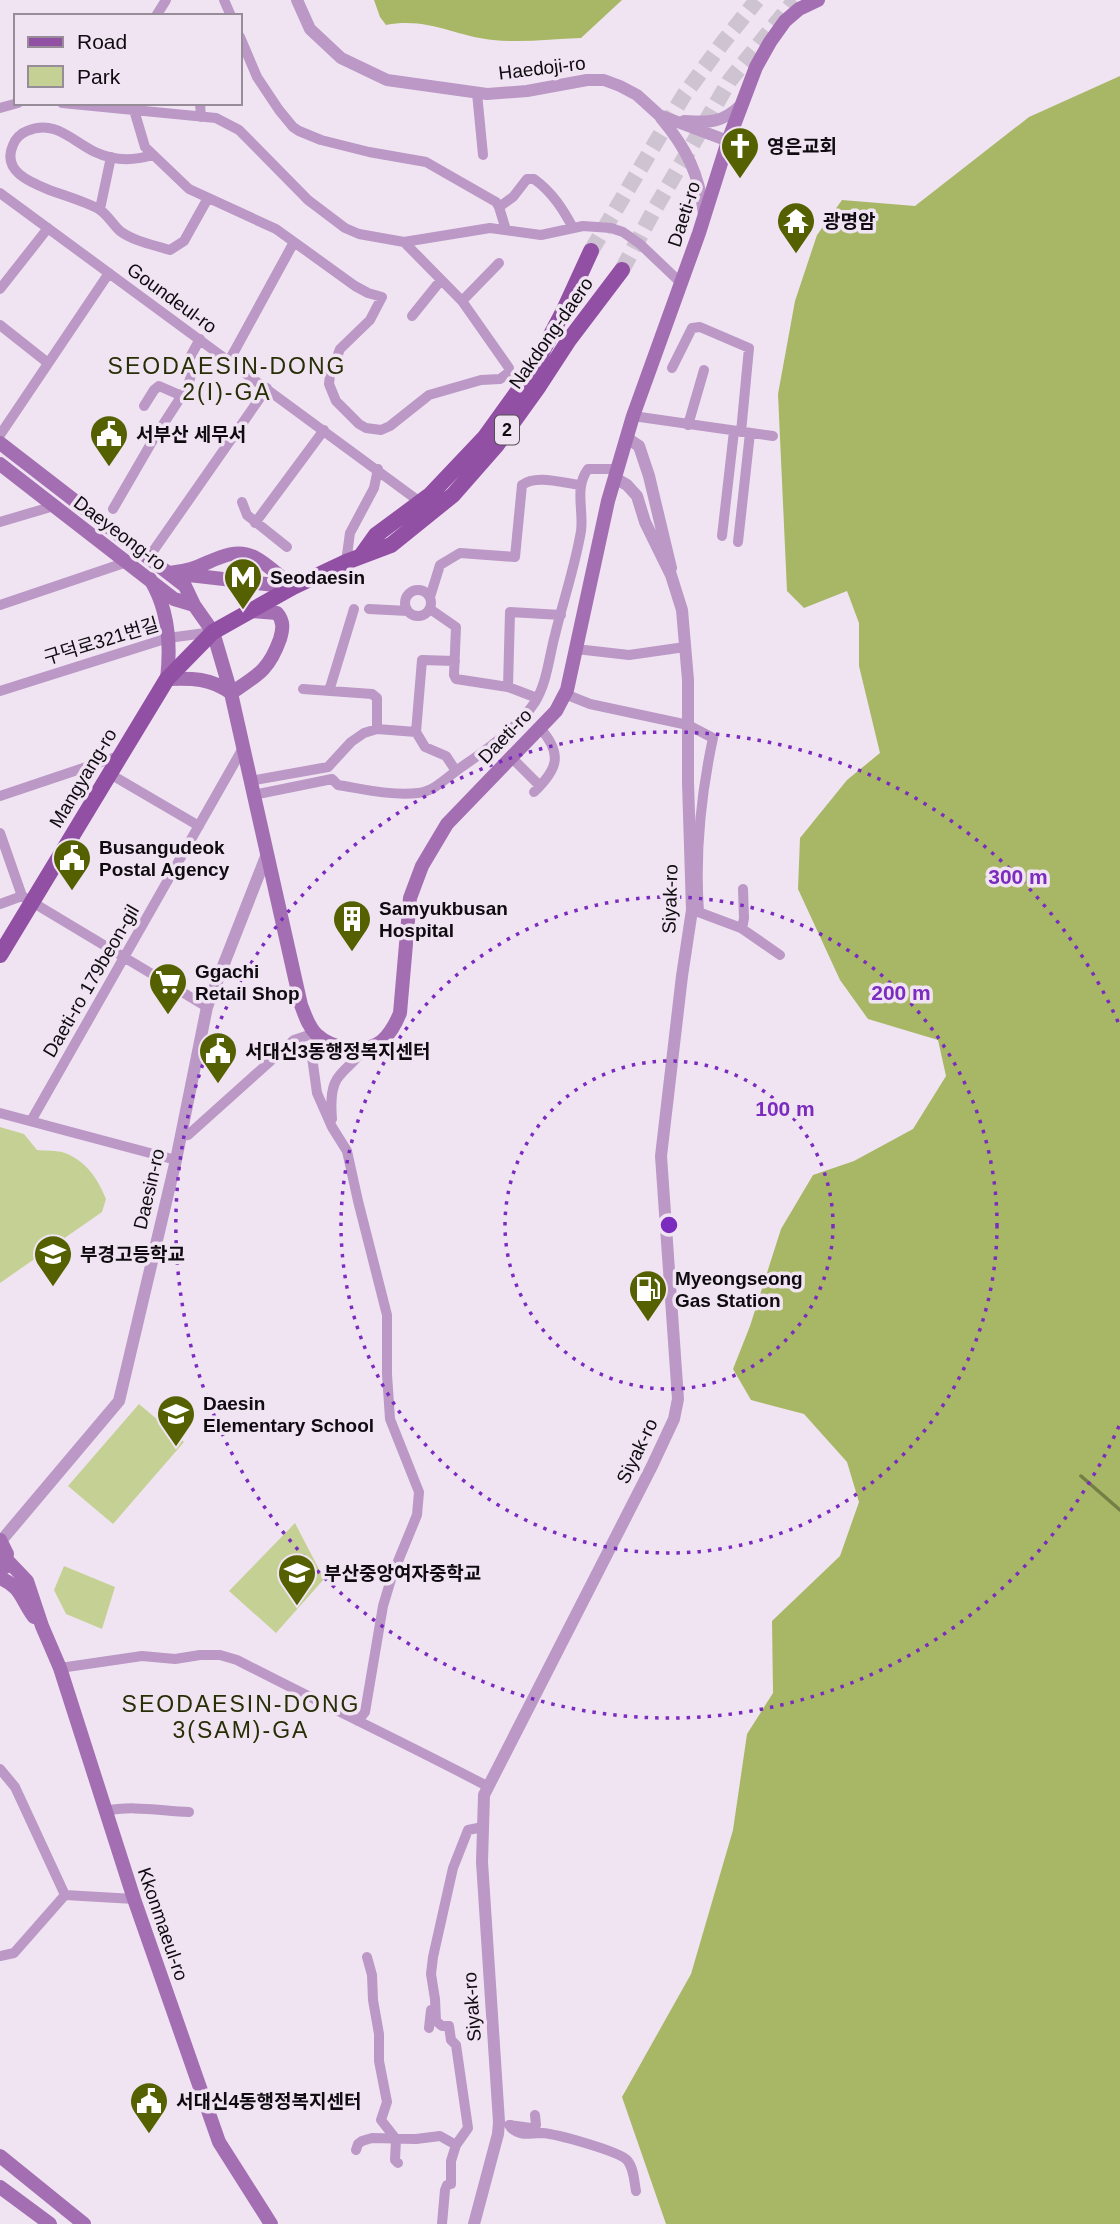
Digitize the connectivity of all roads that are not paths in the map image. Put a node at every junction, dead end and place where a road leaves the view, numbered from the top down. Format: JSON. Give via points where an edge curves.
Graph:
{"nodes":[{"id":1,"x":297,"y":0,"type":"edge"},
{"id":2,"x":818,"y":0,"type":"edge"},
{"id":3,"x":242,"y":42,"type":"edge"},
{"id":4,"x":477,"y":93,"type":"junction"},
{"id":5,"x":110,"y":105,"type":"edge"},
{"id":6,"x":200,"y":105,"type":"edge"},
{"id":7,"x":741,"y":105,"type":"junction"},
{"id":8,"x":134,"y":106,"type":"edge"},
{"id":9,"x":174,"y":108,"type":"edge"},
{"id":10,"x":659,"y":115,"type":"junction"},
{"id":11,"x":201,"y":117,"type":"junction"},
{"id":12,"x":674,"y":121,"type":"junction"},
{"id":13,"x":727,"y":141,"type":"junction"},
{"id":14,"x":152,"y":155,"type":"junction"},
{"id":15,"x":483,"y":155,"type":"dead end"},
{"id":16,"x":111,"y":157,"type":"junction"},
{"id":17,"x":0,"y":193,"type":"edge"},
{"id":18,"x":208,"y":198,"type":"junction"},
{"id":19,"x":499,"y":207,"type":"junction"},
{"id":20,"x":100,"y":209,"type":"junction"},
{"id":21,"x":704,"y":215,"type":"junction"},
{"id":22,"x":48,"y":228,"type":"junction"},
{"id":23,"x":573,"y":228,"type":"junction"},
{"id":24,"x":506,"y":230,"type":"junction"},
{"id":25,"x":294,"y":242,"type":"junction"},
{"id":26,"x":404,"y":242,"type":"junction"},
{"id":27,"x":591,"y":251,"type":"tunnel mouth"},
{"id":28,"x":499,"y":263,"type":"dead end"},
{"id":29,"x":622,"y":270,"type":"tunnel mouth"},
{"id":30,"x":109,"y":273,"type":"junction"},
{"id":31,"x":441,"y":279,"type":"junction"},
{"id":32,"x":681,"y":284,"type":"junction"},
{"id":33,"x":0,"y":289,"type":"edge"},
{"id":34,"x":462,"y":300,"type":"junction"},
{"id":35,"x":412,"y":316,"type":"dead end"},
{"id":36,"x":0,"y":324,"type":"edge"},
{"id":37,"x":200,"y":339,"type":"junction"},
{"id":38,"x":229,"y":361,"type":"junction"},
{"id":39,"x":48,"y":363,"type":"junction"},
{"id":40,"x":672,"y":368,"type":"dead end"},
{"id":41,"x":704,"y":370,"type":"dead end"},
{"id":42,"x":267,"y":388,"type":"junction"},
{"id":43,"x":182,"y":396,"type":"junction"},
{"id":44,"x":144,"y":406,"type":"dead end"},
{"id":45,"x":633,"y":416,"type":"junction"},
{"id":46,"x":688,"y":425,"type":"junction"},
{"id":47,"x":324,"y":430,"type":"junction"},
{"id":48,"x":742,"y":432,"type":"junction"},
{"id":49,"x":0,"y":435,"type":"edge"},
{"id":50,"x":773,"y":436,"type":"dead end"},
{"id":51,"x":626,"y":438,"type":"junction"},
{"id":52,"x":0,"y":443,"type":"edge"},
{"id":53,"x":0,"y":464,"type":"edge"},
{"id":54,"x":377,"y":469,"type":"junction"},
{"id":55,"x":616,"y":474,"type":"junction"},
{"id":56,"x":581,"y":485,"type":"junction"},
{"id":57,"x":242,"y":502,"type":"dead end"},
{"id":58,"x":420,"y":502,"type":"junction"},
{"id":59,"x":54,"y":506,"type":"junction"},
{"id":60,"x":113,"y":509,"type":"dead end"},
{"id":61,"x":0,"y":522,"type":"edge"},
{"id":62,"x":255,"y":523,"type":"junction"},
{"id":63,"x":722,"y":536,"type":"dead end"},
{"id":64,"x":738,"y":542,"type":"dead end"},
{"id":65,"x":287,"y":547,"type":"dead end"},
{"id":66,"x":149,"y":557,"type":"junction"},
{"id":67,"x":354,"y":559,"type":"junction"},
{"id":68,"x":127,"y":562,"type":"junction"},
{"id":69,"x":169,"y":573,"type":"junction"},
{"id":70,"x":671,"y":575,"type":"junction"},
{"id":71,"x":150,"y":579,"type":"junction"},
{"id":72,"x":293,"y":587,"type":"junction"},
{"id":73,"x":430,"y":597,"type":"junction"},
{"id":74,"x":0,"y":605,"type":"edge"},
{"id":75,"x":194,"y":605,"type":"junction"},
{"id":76,"x":354,"y":609,"type":"dead end"},
{"id":77,"x":369,"y":609,"type":"dead end"},
{"id":78,"x":430,"y":609,"type":"junction"},
{"id":79,"x":251,"y":611,"type":"junction"},
{"id":80,"x":408,"y":611,"type":"junction"},
{"id":81,"x":561,"y":615,"type":"junction"},
{"id":82,"x":214,"y":632,"type":"junction"},
{"id":83,"x":168,"y":638,"type":"junction"},
{"id":84,"x":685,"y":648,"type":"junction"},
{"id":85,"x":576,"y":649,"type":"junction"},
{"id":86,"x":455,"y":661,"type":"junction"},
{"id":87,"x":167,"y":678,"type":"junction"},
{"id":88,"x":508,"y":688,"type":"junction"},
{"id":89,"x":303,"y":689,"type":"dead end"},
{"id":90,"x":0,"y":691,"type":"edge"},
{"id":91,"x":329,"y":691,"type":"junction"},
{"id":92,"x":231,"y":693,"type":"junction"},
{"id":93,"x":565,"y":694,"type":"junction"},
{"id":94,"x":537,"y":698,"type":"junction"},
{"id":95,"x":688,"y":725,"type":"junction"},
{"id":96,"x":540,"y":728,"type":"junction"},
{"id":97,"x":377,"y":729,"type":"junction"},
{"id":98,"x":416,"y":732,"type":"junction"},
{"id":99,"x":243,"y":748,"type":"junction"},
{"id":100,"x":122,"y":755,"type":"junction"},
{"id":101,"x":511,"y":757,"type":"junction"},
{"id":102,"x":456,"y":771,"type":"junction"},
{"id":103,"x":110,"y":774,"type":"junction"},
{"id":104,"x":252,"y":788,"type":"junction"},
{"id":105,"x":0,"y":796,"type":"edge"},
{"id":106,"x":199,"y":826,"type":"junction"},
{"id":107,"x":0,"y":833,"type":"edge"},
{"id":108,"x":267,"y":854,"type":"junction"},
{"id":109,"x":743,"y":889,"type":"dead end"},
{"id":110,"x":27,"y":900,"type":"junction"},
{"id":111,"x":0,"y":904,"type":"edge"},
{"id":112,"x":696,"y":911,"type":"junction"},
{"id":113,"x":742,"y":929,"type":"junction"},
{"id":114,"x":0,"y":955,"type":"edge"},
{"id":115,"x":780,"y":956,"type":"dead end"},
{"id":116,"x":125,"y":958,"type":"junction"},
{"id":117,"x":207,"y":1007,"type":"junction"},
{"id":118,"x":314,"y":1033,"type":"junction"},
{"id":119,"x":365,"y":1048,"type":"junction"},
{"id":120,"x":0,"y":1113,"type":"edge"},
{"id":121,"x":31,"y":1121,"type":"junction"},
{"id":122,"x":332,"y":1127,"type":"junction"},
{"id":123,"x":180,"y":1136,"type":"junction"},
{"id":124,"x":176,"y":1160,"type":"junction"},
{"id":125,"x":1,"y":1541,"type":"edge"},
{"id":126,"x":2,"y":1571,"type":"edge"},
{"id":127,"x":60,"y":1668,"type":"junction"},
{"id":128,"x":358,"y":1721,"type":"junction"},
{"id":129,"x":0,"y":1769,"type":"edge"},
{"id":130,"x":487,"y":1786,"type":"junction"},
{"id":131,"x":105,"y":1811,"type":"junction"},
{"id":132,"x":189,"y":1812,"type":"dead end"},
{"id":133,"x":483,"y":1827,"type":"junction"},
{"id":134,"x":65,"y":1895,"type":"junction"},
{"id":135,"x":134,"y":1899,"type":"junction"},
{"id":136,"x":0,"y":1956,"type":"edge"},
{"id":137,"x":367,"y":1957,"type":"dead end"},
{"id":138,"x":435,"y":2008,"type":"junction"},
{"id":139,"x":429,"y":2028,"type":"dead end"},
{"id":140,"x":535,"y":2115,"type":"dead end"},
{"id":141,"x":505,"y":2126,"type":"junction"},
{"id":142,"x":396,"y":2139,"type":"junction"},
{"id":143,"x":456,"y":2145,"type":"junction"},
{"id":144,"x":356,"y":2150,"type":"dead end"},
{"id":145,"x":0,"y":2156,"type":"edge"},
{"id":146,"x":398,"y":2162,"type":"dead end"},
{"id":147,"x":0,"y":2187,"type":"edge"},
{"id":148,"x":636,"y":2192,"type":"dead end"},
{"id":149,"x":50,"y":2224,"type":"edge"},
{"id":150,"x":84,"y":2224,"type":"edge"},
{"id":151,"x":271,"y":2224,"type":"edge"},
{"id":152,"x":442,"y":2224,"type":"edge"},
{"id":153,"x":474,"y":2224,"type":"edge"}],
"edges":[{"from":1,"to":4,"type":"street","name":"Haedoji-ro","via":[[310,29],[341,58],[387,80]]},
{"from":2,"to":7,"type":"main road","name":"Daeti-ro","via":[[785,21],[756,66]]},
{"from":3,"to":19,"type":"street","via":[[257,77],[293,127],[321,140],[426,162]]},
{"from":4,"to":10,"type":"street","name":"Haedoji-ro","via":[[604,80],[637,95]]},
{"from":4,"to":15,"type":"street"},
{"from":5,"to":8,"type":"street"},
{"from":6,"to":11,"type":"street"},
{"from":7,"to":12,"type":"street","via":[[716,121]]},
{"from":7,"to":13,"type":"main road","name":"Daeti-ro"},
{"from":8,"to":9,"type":"street"},
{"from":8,"to":14,"type":"street","via":[[145,147]]},
{"from":9,"to":11,"type":"street"},
{"from":10,"to":12,"type":"street","name":"Haedoji-ro"},
{"from":10,"to":21,"type":"street","via":[[691,163]]},
{"from":11,"to":26,"type":"street","via":[[216,118],[239,130],[308,200],[345,228]]},
{"from":12,"to":13,"type":"street","name":"Haedoji-ro"},
{"from":13,"to":21,"type":"main road","name":"Daeti-ro"},
{"from":14,"to":16,"type":"street","via":[[123,160]]},
{"from":14,"to":18,"type":"street","via":[[189,189]]},
{"from":16,"to":20,"type":"street"},
{"from":16,"to":20,"type":"street","via":[[51,127],[25,131],[10,151],[16,172]]},
{"from":17,"to":22,"type":"street","name":"Goundeul-ro"},
{"from":18,"to":20,"type":"street","via":[[184,241],[170,250],[121,232]]},
{"from":18,"to":25,"type":"street"},
{"from":19,"to":23,"type":"street","via":[[513,198],[527,179],[534,179],[564,210]]},
{"from":19,"to":24,"type":"street"},
{"from":21,"to":32,"type":"main road","name":"Daeti-ro"},
{"from":22,"to":30,"type":"street","name":"Goundeul-ro"},
{"from":22,"to":33,"type":"street"},
{"from":23,"to":24,"type":"street","via":[[541,235]]},
{"from":23,"to":32,"type":"street","via":[[592,226],[623,232]]},
{"from":24,"to":26,"type":"street"},
{"from":25,"to":34,"type":"street","via":[[355,286],[382,297],[370,320],[340,349],[330,375],[336,401],[366,428],[381,430],[429,396],[500,379],[508,373],[509,368]]},
{"from":25,"to":38,"type":"street"},
{"from":26,"to":31,"type":"street"},
{"from":27,"to":58,"type":"main road","name":"Nakdong-daero","number":"2","via":[[531,373],[485,437]]},
{"from":28,"to":34,"type":"street"},
{"from":29,"to":67,"type":"main road","name":"Nakdong-daero","number":"2","via":[[532,396],[453,495],[391,545]]},
{"from":30,"to":37,"type":"street","name":"Goundeul-ro"},
{"from":30,"to":39,"type":"street"},
{"from":31,"to":34,"type":"street"},
{"from":31,"to":35,"type":"street"},
{"from":32,"to":45,"type":"main road","name":"Daeti-ro"},
{"from":36,"to":39,"type":"street"},
{"from":37,"to":38,"type":"street","name":"Goundeul-ro"},
{"from":37,"to":43,"type":"street","via":[[188,361],[191,375]]},
{"from":38,"to":42,"type":"street","name":"Goundeul-ro"},
{"from":39,"to":49,"type":"street"},
{"from":40,"to":48,"type":"street","via":[[692,328],[700,327],[749,348]]},
{"from":41,"to":46,"type":"street"},
{"from":42,"to":47,"type":"street","name":"Goundeul-ro"},
{"from":42,"to":66,"type":"street"},
{"from":43,"to":44,"type":"street","via":[[159,386]]},
{"from":43,"to":60,"type":"street"},
{"from":45,"to":46,"type":"street"},
{"from":45,"to":51,"type":"main road","name":"Daeti-ro"},
{"from":46,"to":48,"type":"street"},
{"from":47,"to":54,"type":"street","name":"Goundeul-ro"},
{"from":47,"to":62,"type":"street"},
{"from":48,"to":50,"type":"street"},
{"from":48,"to":63,"type":"street"},
{"from":48,"to":64,"type":"street"},
{"from":51,"to":55,"type":"main road","name":"Daeti-ro"},
{"from":51,"to":70,"type":"street","name":"Siyak-ro","via":[[639,446],[649,476]]},
{"from":52,"to":66,"type":"main road","name":"Daeyeong-ro"},
{"from":53,"to":59,"type":"main road","name":"Daeyeong-ro"},
{"from":54,"to":58,"type":"street","name":"Goundeul-ro"},
{"from":54,"to":67,"type":"street","via":[[374,488],[350,533]]},
{"from":55,"to":56,"type":"street","via":[[588,469]]},
{"from":55,"to":70,"type":"street","name":"Siyak-ro","via":[[637,496]]},
{"from":55,"to":85,"type":"main road","name":"Daeti-ro"},
{"from":56,"to":73,"type":"street","via":[[536,478],[526,482],[515,557],[460,554],[440,565]]},
{"from":56,"to":81,"type":"street","via":[[581,529]]},
{"from":57,"to":62,"type":"street"},
{"from":58,"to":67,"type":"main road","name":"Nakdong-daero","number":"2","via":[[376,535]]},
{"from":59,"to":61,"type":"street"},
{"from":59,"to":68,"type":"main road","name":"Daeyeong-ro"},
{"from":62,"to":65,"type":"street"},
{"from":66,"to":69,"type":"main road","name":"Daeyeong-ro"},
{"from":67,"to":72,"type":"main road","name":"Nakdong-daero","number":"2"},
{"from":68,"to":71,"type":"main road","name":"Daeyeong-ro"},
{"from":68,"to":74,"type":"street"},
{"from":69,"to":72,"type":"main road"},
{"from":69,"to":72,"type":"main road","via":[[242,553],[267,565]]},
{"from":69,"to":75,"type":"main road","name":"Daeyeong-ro","via":[[185,586]]},
{"from":70,"to":84,"type":"street","name":"Siyak-ro","via":[[682,610]]},
{"from":71,"to":75,"type":"main road","name":"Daeyeong-ro","via":[[174,598]]},
{"from":71,"to":83,"type":"main road"},
{"from":72,"to":79,"type":"main road","name":"Nakdong-daero","number":"2"},
{"from":73,"to":78,"type":"street"},
{"from":73,"to":80,"type":"street","via":[[420,590],[411,592],[406,598]]},
{"from":75,"to":82,"type":"main road","name":"Daeyeong-ro"},
{"from":76,"to":91,"type":"street"},
{"from":77,"to":80,"type":"street"},
{"from":78,"to":80,"type":"street","via":[[419,615]]},
{"from":78,"to":86,"type":"street","via":[[456,627]]},
{"from":79,"to":82,"type":"main road","name":"Nakdong-daero","number":"2"},
{"from":79,"to":92,"type":"main road","via":[[277,613],[283,624],[281,634],[273,659]]},
{"from":81,"to":88,"type":"street","via":[[510,612]]},
{"from":81,"to":94,"type":"street"},
{"from":82,"to":83,"type":"street","name":"구덕로321번길"},
{"from":82,"to":87,"type":"main road","name":"Mangyang-ro","number":"2"},
{"from":82,"to":92,"type":"main road"},
{"from":83,"to":87,"type":"main road"},
{"from":83,"to":90,"type":"street","name":"구덕로321번길"},
{"from":84,"to":85,"type":"street","via":[[629,655]]},
{"from":84,"to":95,"type":"street","name":"Siyak-ro"},
{"from":85,"to":93,"type":"main road","name":"Daeti-ro"},
{"from":86,"to":88,"type":"street","via":[[456,679]]},
{"from":86,"to":98,"type":"street","via":[[422,660]]},
{"from":87,"to":92,"type":"main road","via":[[199,678]]},
{"from":87,"to":100,"type":"main road","name":"Mangyang-ro","number":"2"},
{"from":88,"to":94,"type":"street"},
{"from":89,"to":91,"type":"street"},
{"from":91,"to":97,"type":"street","via":[[372,694],[379,704]]},
{"from":92,"to":99,"type":"main road"},
{"from":93,"to":95,"type":"street","via":[[590,704]]},
{"from":93,"to":96,"type":"main road","name":"Daeti-ro"},
{"from":94,"to":102,"type":"street","via":[[481,754]]},
{"from":95,"to":112,"type":"street","name":"Siyak-ro"},
{"from":95,"to":112,"type":"street","via":[[713,738],[706,768]]},
{"from":96,"to":101,"type":"main road","name":"Daeti-ro"},
{"from":96,"to":101,"type":"street","via":[[554,752],[552,771],[537,789]]},
{"from":97,"to":98,"type":"street"},
{"from":97,"to":104,"type":"street","via":[[351,742],[328,767]]},
{"from":98,"to":102,"type":"street","via":[[425,747],[446,756]]},
{"from":99,"to":104,"type":"main road"},
{"from":99,"to":106,"type":"street","name":"Daeti-ro 179beon-gil"},
{"from":100,"to":103,"type":"main road","name":"Mangyang-ro","number":"2"},
{"from":100,"to":105,"type":"street"},
{"from":101,"to":119,"type":"main road","name":"Daeti-ro","via":[[447,824],[422,866],[410,898],[400,1013],[386,1038]]},
{"from":102,"to":104,"type":"street","via":[[421,793],[338,785],[332,779]]},
{"from":103,"to":106,"type":"street"},
{"from":103,"to":110,"type":"main road","name":"Mangyang-ro","number":"2"},
{"from":104,"to":108,"type":"main road"},
{"from":106,"to":116,"type":"street","name":"Daeti-ro 179beon-gil"},
{"from":107,"to":110,"type":"street"},
{"from":108,"to":117,"type":"street","name":"Daesin-ro"},
{"from":108,"to":118,"type":"main road","via":[[301,1005]]},
{"from":109,"to":113,"type":"street"},
{"from":110,"to":111,"type":"street"},
{"from":110,"to":114,"type":"main road","name":"Mangyang-ro","number":"2"},
{"from":110,"to":116,"type":"street"},
{"from":112,"to":113,"type":"street"},
{"from":112,"to":130,"type":"street","name":"Siyak-ro","via":[[682,976],[661,1156],[678,1399],[674,1419]]},
{"from":113,"to":115,"type":"street"},
{"from":116,"to":117,"type":"street"},
{"from":116,"to":121,"type":"street","name":"Daeti-ro 179beon-gil"},
{"from":117,"to":123,"type":"street","name":"Daesin-ro"},
{"from":118,"to":119,"type":"main road","via":[[335,1046]]},
{"from":118,"to":122,"type":"street","via":[[317,1093]]},
{"from":118,"to":123,"type":"street","via":[[294,1040],[188,1135]]},
{"from":119,"to":122,"type":"street","via":[[334,1086]]},
{"from":120,"to":121,"type":"street"},
{"from":121,"to":124,"type":"street"},
{"from":122,"to":128,"type":"street","via":[[347,1151],[387,1315],[390,1419],[419,1492],[417,1515],[383,1606],[365,1712]]},
{"from":123,"to":124,"type":"street","name":"Daesin-ro"},
{"from":124,"to":125,"type":"street","name":"Daesin-ro","via":[[119,1401]]},
{"from":125,"to":126,"type":"main road","name":"Kkonmaeul-ro","via":[[7,1553]]},
{"from":126,"to":127,"type":"main road","name":"Kkonmaeul-ro","via":[[27,1581]]},
{"from":127,"to":128,"type":"street","via":[[142,1656],[220,1655]]},
{"from":127,"to":131,"type":"main road","name":"Kkonmaeul-ro"},
{"from":128,"to":130,"type":"street"},
{"from":129,"to":134,"type":"street","via":[[15,1787]]},
{"from":130,"to":133,"type":"street","name":"Siyak-ro"},
{"from":131,"to":132,"type":"street"},
{"from":131,"to":135,"type":"main road","name":"Kkonmaeul-ro"},
{"from":133,"to":138,"type":"street","via":[[468,1830],[453,1868],[431,1974]]},
{"from":133,"to":141,"type":"street","name":"Siyak-ro","via":[[482,1862]]},
{"from":134,"to":135,"type":"street"},
{"from":134,"to":136,"type":"street","via":[[14,1953]]},
{"from":135,"to":151,"type":"main road","name":"Kkonmaeul-ro","via":[[219,2142]]},
{"from":137,"to":142,"type":"street","via":[[387,2102],[381,2120]]},
{"from":138,"to":139,"type":"street","via":[[430,2011]]},
{"from":138,"to":143,"type":"street","via":[[436,2021],[449,2026],[457,2048],[468,2125]]},
{"from":140,"to":141,"type":"street","via":[[536,2125],[531,2128]]},
{"from":141,"to":148,"type":"street","via":[[520,2134],[560,2136],[624,2157],[632,2167]]},
{"from":141,"to":153,"type":"street","name":"Siyak-ro"},
{"from":142,"to":143,"type":"street","via":[[440,2136]]},
{"from":142,"to":144,"type":"street","via":[[372,2138],[362,2141]]},
{"from":142,"to":146,"type":"street"},
{"from":143,"to":152,"type":"street"},
{"from":145,"to":150,"type":"main road"},
{"from":147,"to":149,"type":"main road"}]}
